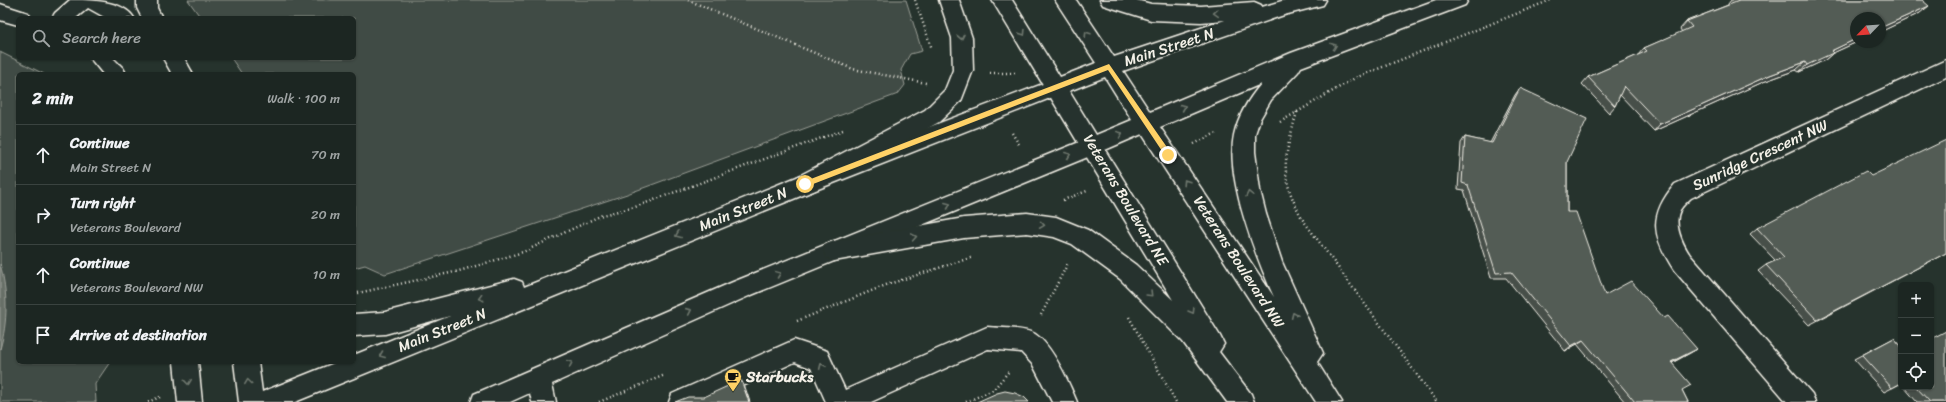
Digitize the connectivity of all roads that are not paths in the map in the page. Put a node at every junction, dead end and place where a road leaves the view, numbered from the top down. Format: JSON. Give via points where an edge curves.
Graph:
{"nodes":[{"id":1,"x":84,"y":0,"type":"edge"},
{"id":2,"x":89,"y":0,"type":"edge"},
{"id":3,"x":147,"y":0,"type":"edge"},
{"id":4,"x":949,"y":0,"type":"edge"},
{"id":5,"x":1002,"y":0,"type":"edge"},
{"id":6,"x":1065,"y":0,"type":"edge"},
{"id":7,"x":1110,"y":0,"type":"edge"},
{"id":8,"x":1316,"y":0,"type":"edge"},
{"id":9,"x":1458,"y":0,"type":"edge"},
{"id":10,"x":1283,"y":8,"type":"junction"},
{"id":11,"x":0,"y":12,"type":"edge"},
{"id":12,"x":64,"y":16,"type":"edge"},
{"id":13,"x":120,"y":16,"type":"edge"},
{"id":14,"x":151,"y":16,"type":"edge"},
{"id":15,"x":16,"y":17,"type":"edge"},
{"id":16,"x":1298,"y":59,"type":"junction"},
{"id":17,"x":102,"y":60,"type":"edge"},
{"id":18,"x":174,"y":60,"type":"edge"},
{"id":19,"x":1109,"y":67,"type":"junction"},
{"id":20,"x":1946,"y":68,"type":"edge"},
{"id":21,"x":114,"y":72,"type":"edge"},
{"id":22,"x":182,"y":72,"type":"edge"},
{"id":23,"x":1056,"y":87,"type":"junction"},
{"id":24,"x":1147,"y":122,"type":"junction"},
{"id":25,"x":1092,"y":146,"type":"junction"},
{"id":26,"x":805,"y":184,"type":"junction"},
{"id":27,"x":834,"y":251,"type":"junction"},
{"id":28,"x":600,"y":267,"type":"junction"},
{"id":29,"x":356,"y":325,"type":"edge"},
{"id":30,"x":186,"y":364,"type":"edge"},
{"id":31,"x":246,"y":364,"type":"edge"},
{"id":32,"x":538,"y":378,"type":"junction"},
{"id":33,"x":190,"y":402,"type":"edge"},
{"id":34,"x":251,"y":402,"type":"edge"},
{"id":35,"x":266,"y":402,"type":"edge"},
{"id":36,"x":483,"y":402,"type":"edge"},
{"id":37,"x":544,"y":402,"type":"edge"},
{"id":38,"x":682,"y":402,"type":"edge"},
{"id":39,"x":838,"y":402,"type":"edge"},
{"id":40,"x":844,"y":402,"type":"edge"},
{"id":41,"x":1066,"y":402,"type":"edge"},
{"id":42,"x":1242,"y":402,"type":"edge"},
{"id":43,"x":1247,"y":402,"type":"edge"},
{"id":44,"x":1331,"y":402,"type":"edge"},
{"id":45,"x":1803,"y":402,"type":"edge"}],
"edges":[{"from":1,"to":12,"type":"main road"},
{"from":2,"to":13,"type":"main road"},
{"from":3,"to":14,"type":"main road"},
{"from":4,"to":26,"type":"main road","one_way":true,"via":[[962,38],[963,70],[954,96],[932,116]]},
{"from":5,"to":23,"type":"main road","name":"Veterans Boulevard NE","one_way":true},
{"from":19,"to":6,"type":"main road","one_way":true},
{"from":10,"to":7,"type":"main road","one_way":true,"via":[[1201,14],[1151,12]]},
{"from":8,"to":10,"type":"main road","name":"Main Street N"},
{"from":16,"to":9,"type":"main road","one_way":true},
{"from":10,"to":19,"type":"main road","name":"Main Street N"},
{"from":11,"to":15,"type":"main road"},
{"from":24,"to":16,"type":"main road","one_way":true},
{"from":44,"to":16,"type":"main road","one_way":true,"via":[[1266,252],[1248,192],[1243,145],[1250,119],[1260,98]]},
{"from":17,"to":21,"type":"main road"},
{"from":18,"to":22,"type":"main road"},
{"from":19,"to":23,"type":"main road","name":"Main Street N"},
{"from":19,"to":24,"type":"main road","name":"Veterans Boulevard NW"},
{"from":20,"to":45,"type":"main road","name":"Sunridge Crescent NW","via":[[1683,191],[1670,208],[1667,227],[1672,248],[1687,270]]},
{"from":23,"to":25,"type":"main road","name":"Veterans Boulevard NE"},
{"from":23,"to":26,"type":"main road","name":"Main Street N"},
{"from":25,"to":24,"type":"main road","one_way":true},
{"from":44,"to":24,"type":"main road","name":"Veterans Boulevard NW","one_way":true},
{"from":27,"to":25,"type":"main road","one_way":true},
{"from":25,"to":43,"type":"main road","name":"Veterans Boulevard NE","one_way":true},
{"from":26,"to":28,"type":"main road","name":"Main Street N","one_way":true},
{"from":32,"to":27,"type":"main road","one_way":true},
{"from":27,"to":42,"type":"main road","one_way":true,"via":[[964,228],[1027,223],[1056,227],[1080,237],[1128,272],[1191,334]]},
{"from":28,"to":29,"type":"main road","one_way":true,"via":[[385,322]]},
{"from":28,"to":35,"type":"main road","name":"Main Street N","one_way":true},
{"from":30,"to":33,"type":"main road","one_way":true},
{"from":34,"to":31,"type":"main road","one_way":true},
{"from":32,"to":36,"type":"main road"},
{"from":32,"to":37,"type":"main road"},
{"from":39,"to":38,"type":"main road","one_way":true,"via":[[819,359],[794,352]]},
{"from":40,"to":41,"type":"main road","via":[[987,338],[1027,342],[1041,357]]}]}
